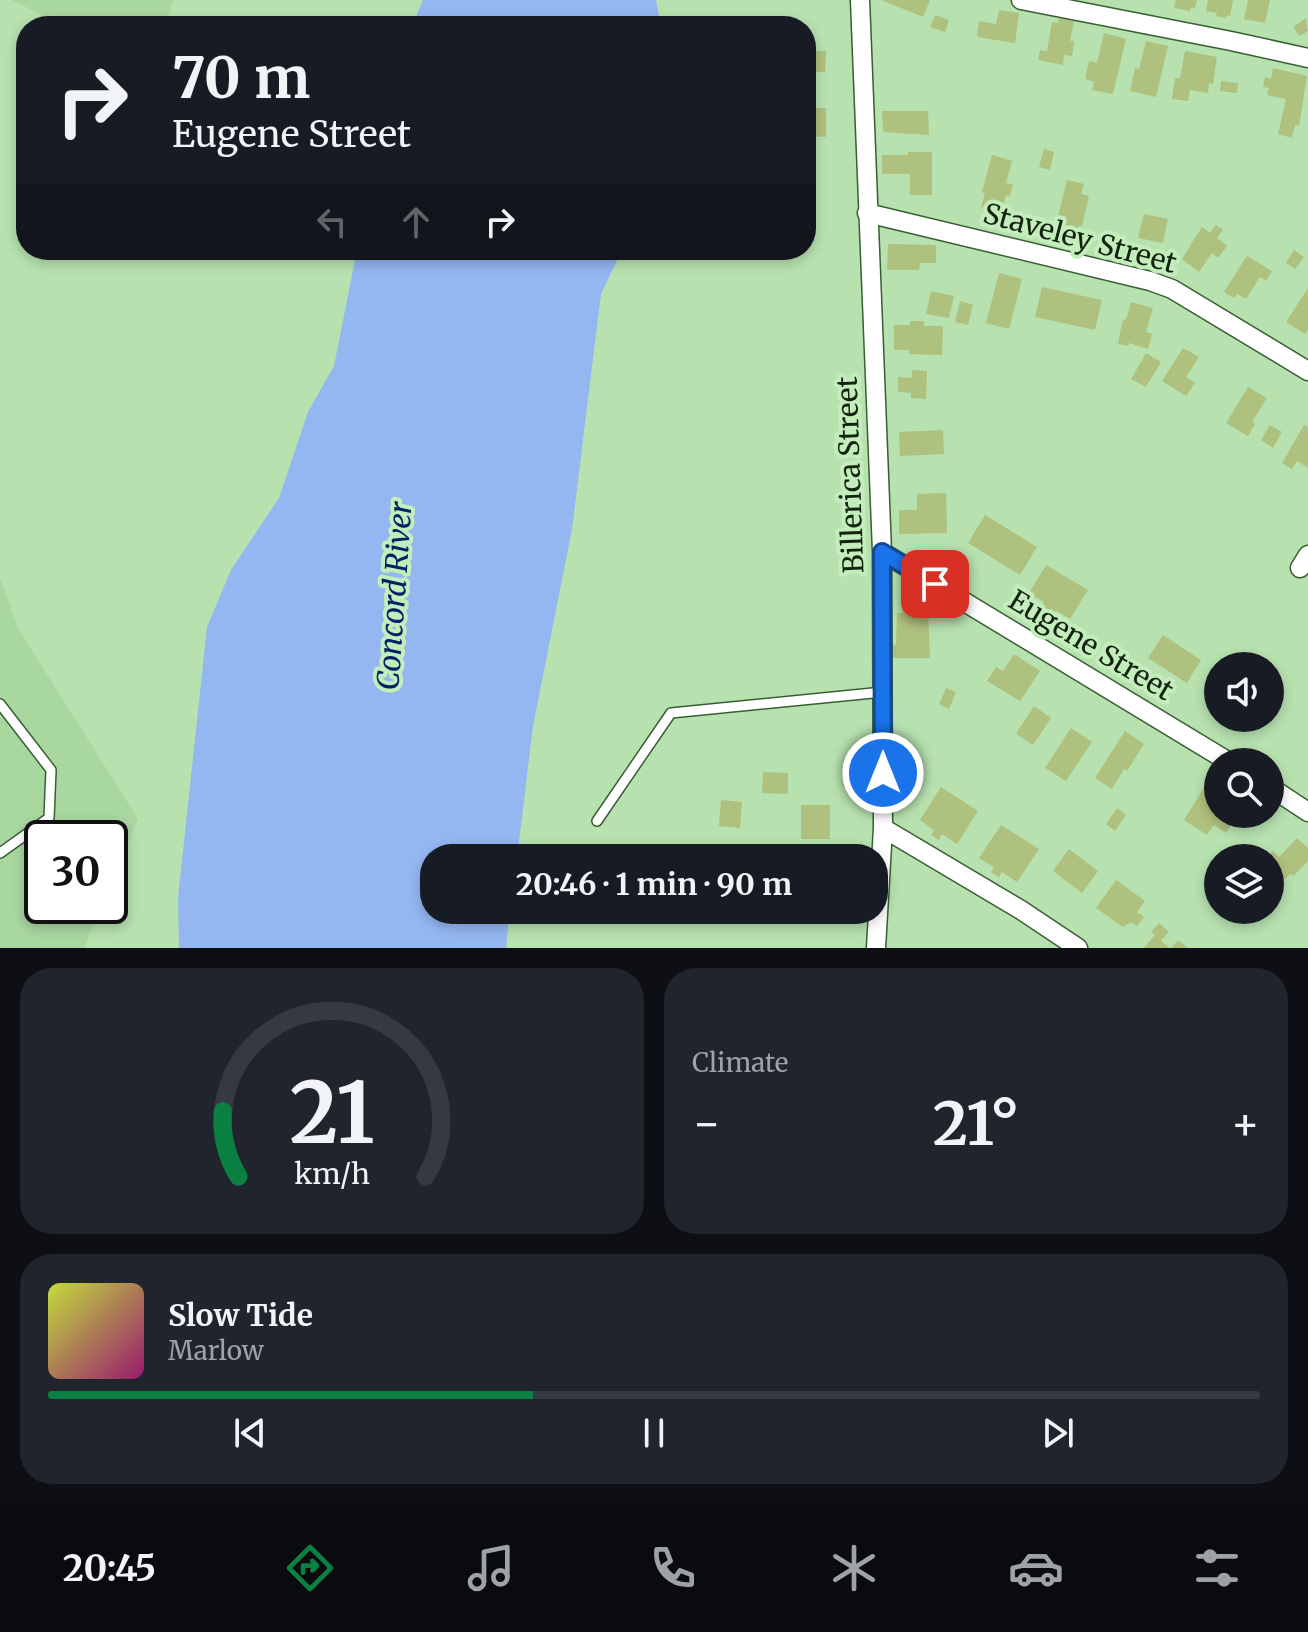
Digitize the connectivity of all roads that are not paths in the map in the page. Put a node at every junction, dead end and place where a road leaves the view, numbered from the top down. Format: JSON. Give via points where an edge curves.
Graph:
{"nodes":[{"id":1,"x":860,"y":0,"type":"edge"},
{"id":2,"x":1021,"y":0,"type":"edge"},
{"id":3,"x":1308,"y":58,"type":"edge"},
{"id":4,"x":867,"y":213,"type":"junction"},
{"id":5,"x":1308,"y":371,"type":"edge"},
{"id":6,"x":882,"y":552,"type":"junction"},
{"id":7,"x":883,"y":692,"type":"junction"},
{"id":8,"x":0,"y":704,"type":"edge"},
{"id":9,"x":1206,"y":748,"type":"edge"},
{"id":10,"x":1284,"y":796,"type":"edge"},
{"id":11,"x":1308,"y":812,"type":"edge"},
{"id":12,"x":597,"y":821,"type":"dead end"},
{"id":13,"x":883,"y":828,"type":"junction"},
{"id":14,"x":0,"y":853,"type":"edge"},
{"id":15,"x":876,"y":948,"type":"edge"},
{"id":16,"x":1078,"y":948,"type":"edge"}],
"edges":[{"from":1,"to":4,"type":"street","name":"Billerica Street"},
{"from":2,"to":3,"type":"street"},
{"from":4,"to":5,"type":"street","name":"Staveley Street","via":[[1150,281]]},
{"from":4,"to":6,"type":"street","name":"Billerica Street"},
{"from":6,"to":7,"type":"street","name":"Billerica Street"},
{"from":6,"to":9,"type":"street","name":"Eugene Street"},
{"from":7,"to":12,"type":"lane","via":[[671,713]]},
{"from":7,"to":13,"type":"street","name":"Billerica Street"},
{"from":8,"to":14,"type":"lane","via":[[51,770],[49,818]]},
{"from":10,"to":11,"type":"street"},
{"from":13,"to":15,"type":"street","name":"Billerica Street"},
{"from":13,"to":16,"type":"street"}]}
